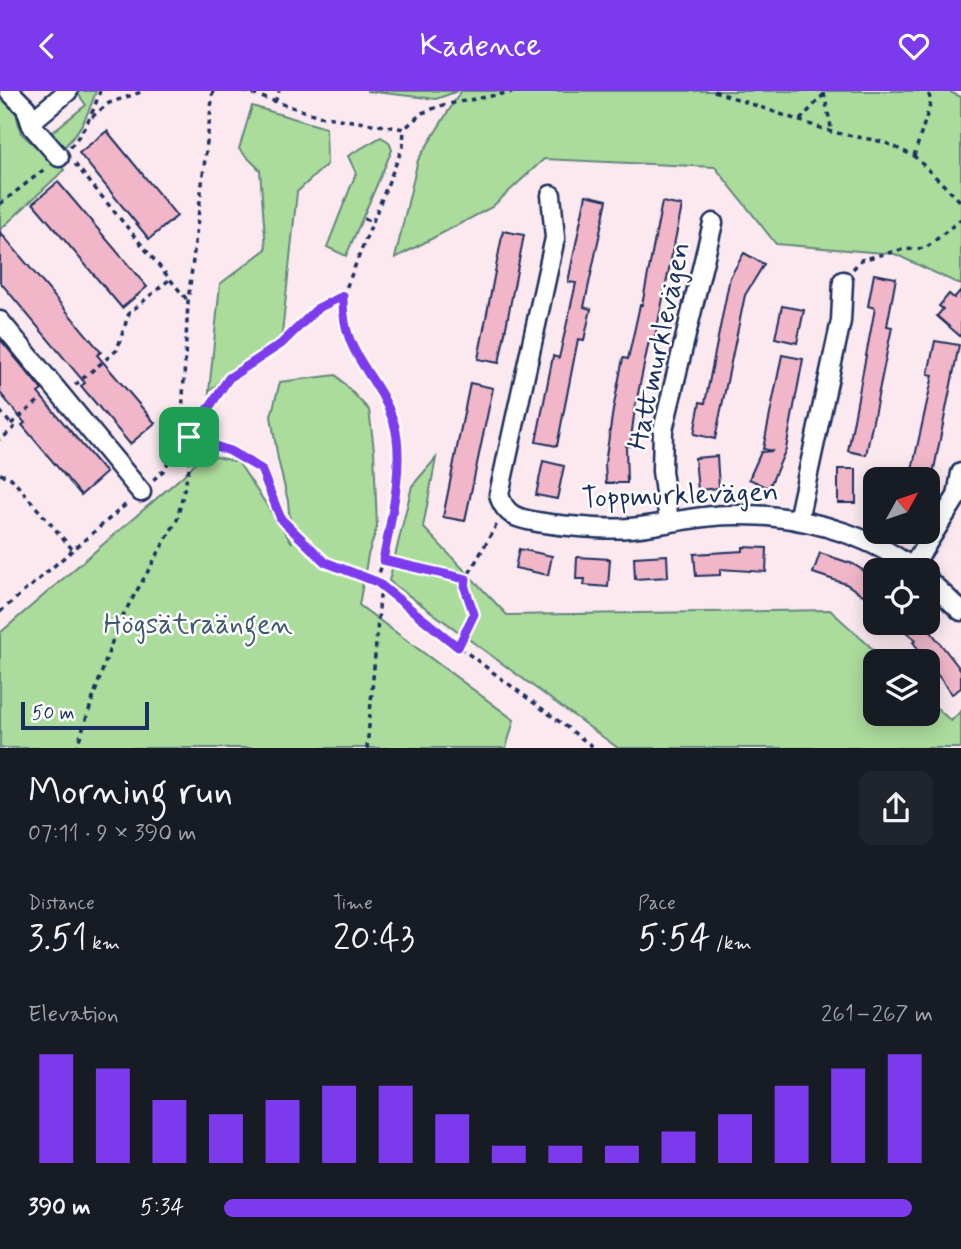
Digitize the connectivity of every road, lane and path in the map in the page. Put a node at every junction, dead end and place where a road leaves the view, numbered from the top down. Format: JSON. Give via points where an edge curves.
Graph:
{"nodes":[{"id":1,"x":9,"y":91,"type":"edge"},
{"id":2,"x":68,"y":91,"type":"edge"},
{"id":3,"x":144,"y":91,"type":"edge"},
{"id":4,"x":213,"y":91,"type":"edge"},
{"id":5,"x":243,"y":91,"type":"edge"},
{"id":6,"x":279,"y":91,"type":"edge"},
{"id":7,"x":518,"y":91,"type":"edge"},
{"id":8,"x":714,"y":91,"type":"edge"},
{"id":9,"x":928,"y":91,"type":"edge"},
{"id":10,"x":826,"y":92,"type":"edge"},
{"id":11,"x":275,"y":102,"type":"junction"},
{"id":12,"x":91,"y":118,"type":"dead end"},
{"id":13,"x":800,"y":120,"type":"junction"},
{"id":14,"x":32,"y":121,"type":"junction"},
{"id":15,"x":404,"y":129,"type":"junction"},
{"id":16,"x":832,"y":132,"type":"junction"},
{"id":17,"x":914,"y":156,"type":"junction"},
{"id":18,"x":66,"y":160,"type":"joint"},
{"id":19,"x":551,"y":195,"type":"dead end"},
{"id":20,"x":961,"y":202,"type":"edge"},
{"id":21,"x":364,"y":219,"type":"dead end"},
{"id":22,"x":961,"y":219,"type":"edge"},
{"id":23,"x":372,"y":221,"type":"junction"},
{"id":24,"x":713,"y":223,"type":"dead end"},
{"id":25,"x":170,"y":279,"type":"junction"},
{"id":26,"x":843,"y":281,"type":"joint"},
{"id":27,"x":343,"y":296,"type":"junction"},
{"id":28,"x":188,"y":302,"type":"junction"},
{"id":29,"x":0,"y":321,"type":"edge"},
{"id":30,"x":59,"y":391,"type":"junction"},
{"id":31,"x":0,"y":411,"type":"edge"},
{"id":32,"x":11,"y":424,"type":"junction"},
{"id":33,"x":181,"y":435,"type":"junction"},
{"id":34,"x":189,"y":437,"type":"junction"},
{"id":35,"x":0,"y":440,"type":"edge"},
{"id":36,"x":961,"y":473,"type":"edge"},
{"id":37,"x":0,"y":474,"type":"edge"},
{"id":38,"x":141,"y":492,"type":"junction"},
{"id":39,"x":505,"y":509,"type":"junction"},
{"id":40,"x":798,"y":520,"type":"junction"},
{"id":41,"x":670,"y":521,"type":"junction"},
{"id":42,"x":73,"y":550,"type":"junction"},
{"id":43,"x":894,"y":558,"type":"edge"},
{"id":44,"x":920,"y":558,"type":"edge"},
{"id":45,"x":383,"y":560,"type":"junction"},
{"id":46,"x":466,"y":579,"type":"junction"},
{"id":47,"x":379,"y":583,"type":"junction"},
{"id":48,"x":940,"y":591,"type":"edge"},
{"id":49,"x":961,"y":611,"type":"edge"},
{"id":50,"x":0,"y":612,"type":"edge"},
{"id":51,"x":458,"y":647,"type":"junction"},
{"id":52,"x":76,"y":748,"type":"edge"},
{"id":53,"x":367,"y":748,"type":"edge"},
{"id":54,"x":596,"y":748,"type":"edge"}],
"edges":[{"from":1,"to":14,"type":"street"},
{"from":2,"to":14,"type":"street"},
{"from":3,"to":12,"type":"path","via":[[109,103]]},
{"from":4,"to":28,"type":"path"},
{"from":5,"to":11,"type":"path"},
{"from":6,"to":11,"type":"path"},
{"from":7,"to":15,"type":"path","via":[[443,105],[422,113]]},
{"from":8,"to":13,"type":"path"},
{"from":9,"to":17,"type":"path","via":[[931,102]]},
{"from":10,"to":13,"type":"path"},
{"from":10,"to":16,"type":"path"},
{"from":11,"to":15,"type":"path","via":[[319,116]]},
{"from":13,"to":16,"type":"path"},
{"from":14,"to":18,"type":"street"},
{"from":15,"to":23,"type":"path","via":[[403,146]]},
{"from":16,"to":17,"type":"path","via":[[884,142]]},
{"from":17,"to":20,"type":"path"},
{"from":18,"to":25,"type":"path"},
{"from":19,"to":39,"type":"street","via":[[555,238],[499,494]]},
{"from":21,"to":23,"type":"path"},
{"from":22,"to":26,"type":"path","via":[[926,249],[860,260]]},
{"from":23,"to":27,"type":"path"},
{"from":24,"to":41,"type":"street","name":"Hattmurklevägen","via":[[663,430],[662,471]]},
{"from":25,"to":28,"type":"path"},
{"from":25,"to":30,"type":"path","via":[[129,313],[117,350]]},
{"from":26,"to":40,"type":"street","via":[[841,321]]},
{"from":27,"to":34,"type":"path","via":[[318,308],[281,344],[229,378]]},
{"from":27,"to":45,"type":"path","via":[[347,336],[393,419],[397,439],[394,500]]},
{"from":28,"to":33,"type":"path"},
{"from":29,"to":30,"type":"street"},
{"from":30,"to":32,"type":"path"},
{"from":30,"to":38,"type":"street"},
{"from":31,"to":32,"type":"path"},
{"from":32,"to":35,"type":"path","via":[[15,428]]},
{"from":33,"to":34,"type":"path"},
{"from":33,"to":38,"type":"path","via":[[165,469]]},
{"from":33,"to":52,"type":"path","via":[[190,464],[177,520],[118,624]]},
{"from":34,"to":47,"type":"path","via":[[230,451],[261,469],[281,519],[325,562]]},
{"from":36,"to":44,"type":"street","via":[[957,496]]},
{"from":37,"to":42,"type":"path","via":[[11,478]]},
{"from":38,"to":42,"type":"path"},
{"from":39,"to":41,"type":"street","name":"Toppmurklevägen","via":[[516,517],[586,528],[629,528]]},
{"from":39,"to":46,"type":"path"},
{"from":40,"to":41,"type":"street","name":"Toppmurklevägen","via":[[717,516]]},
{"from":40,"to":43,"type":"street","name":"Toppmurklevägen","via":[[864,541]]},
{"from":42,"to":50,"type":"path"},
{"from":45,"to":46,"type":"path"},
{"from":45,"to":47,"type":"path"},
{"from":46,"to":51,"type":"path","via":[[474,614]]},
{"from":47,"to":51,"type":"path"},
{"from":47,"to":53,"type":"path"},
{"from":48,"to":49,"type":"street"},
{"from":51,"to":54,"type":"path"}]}
